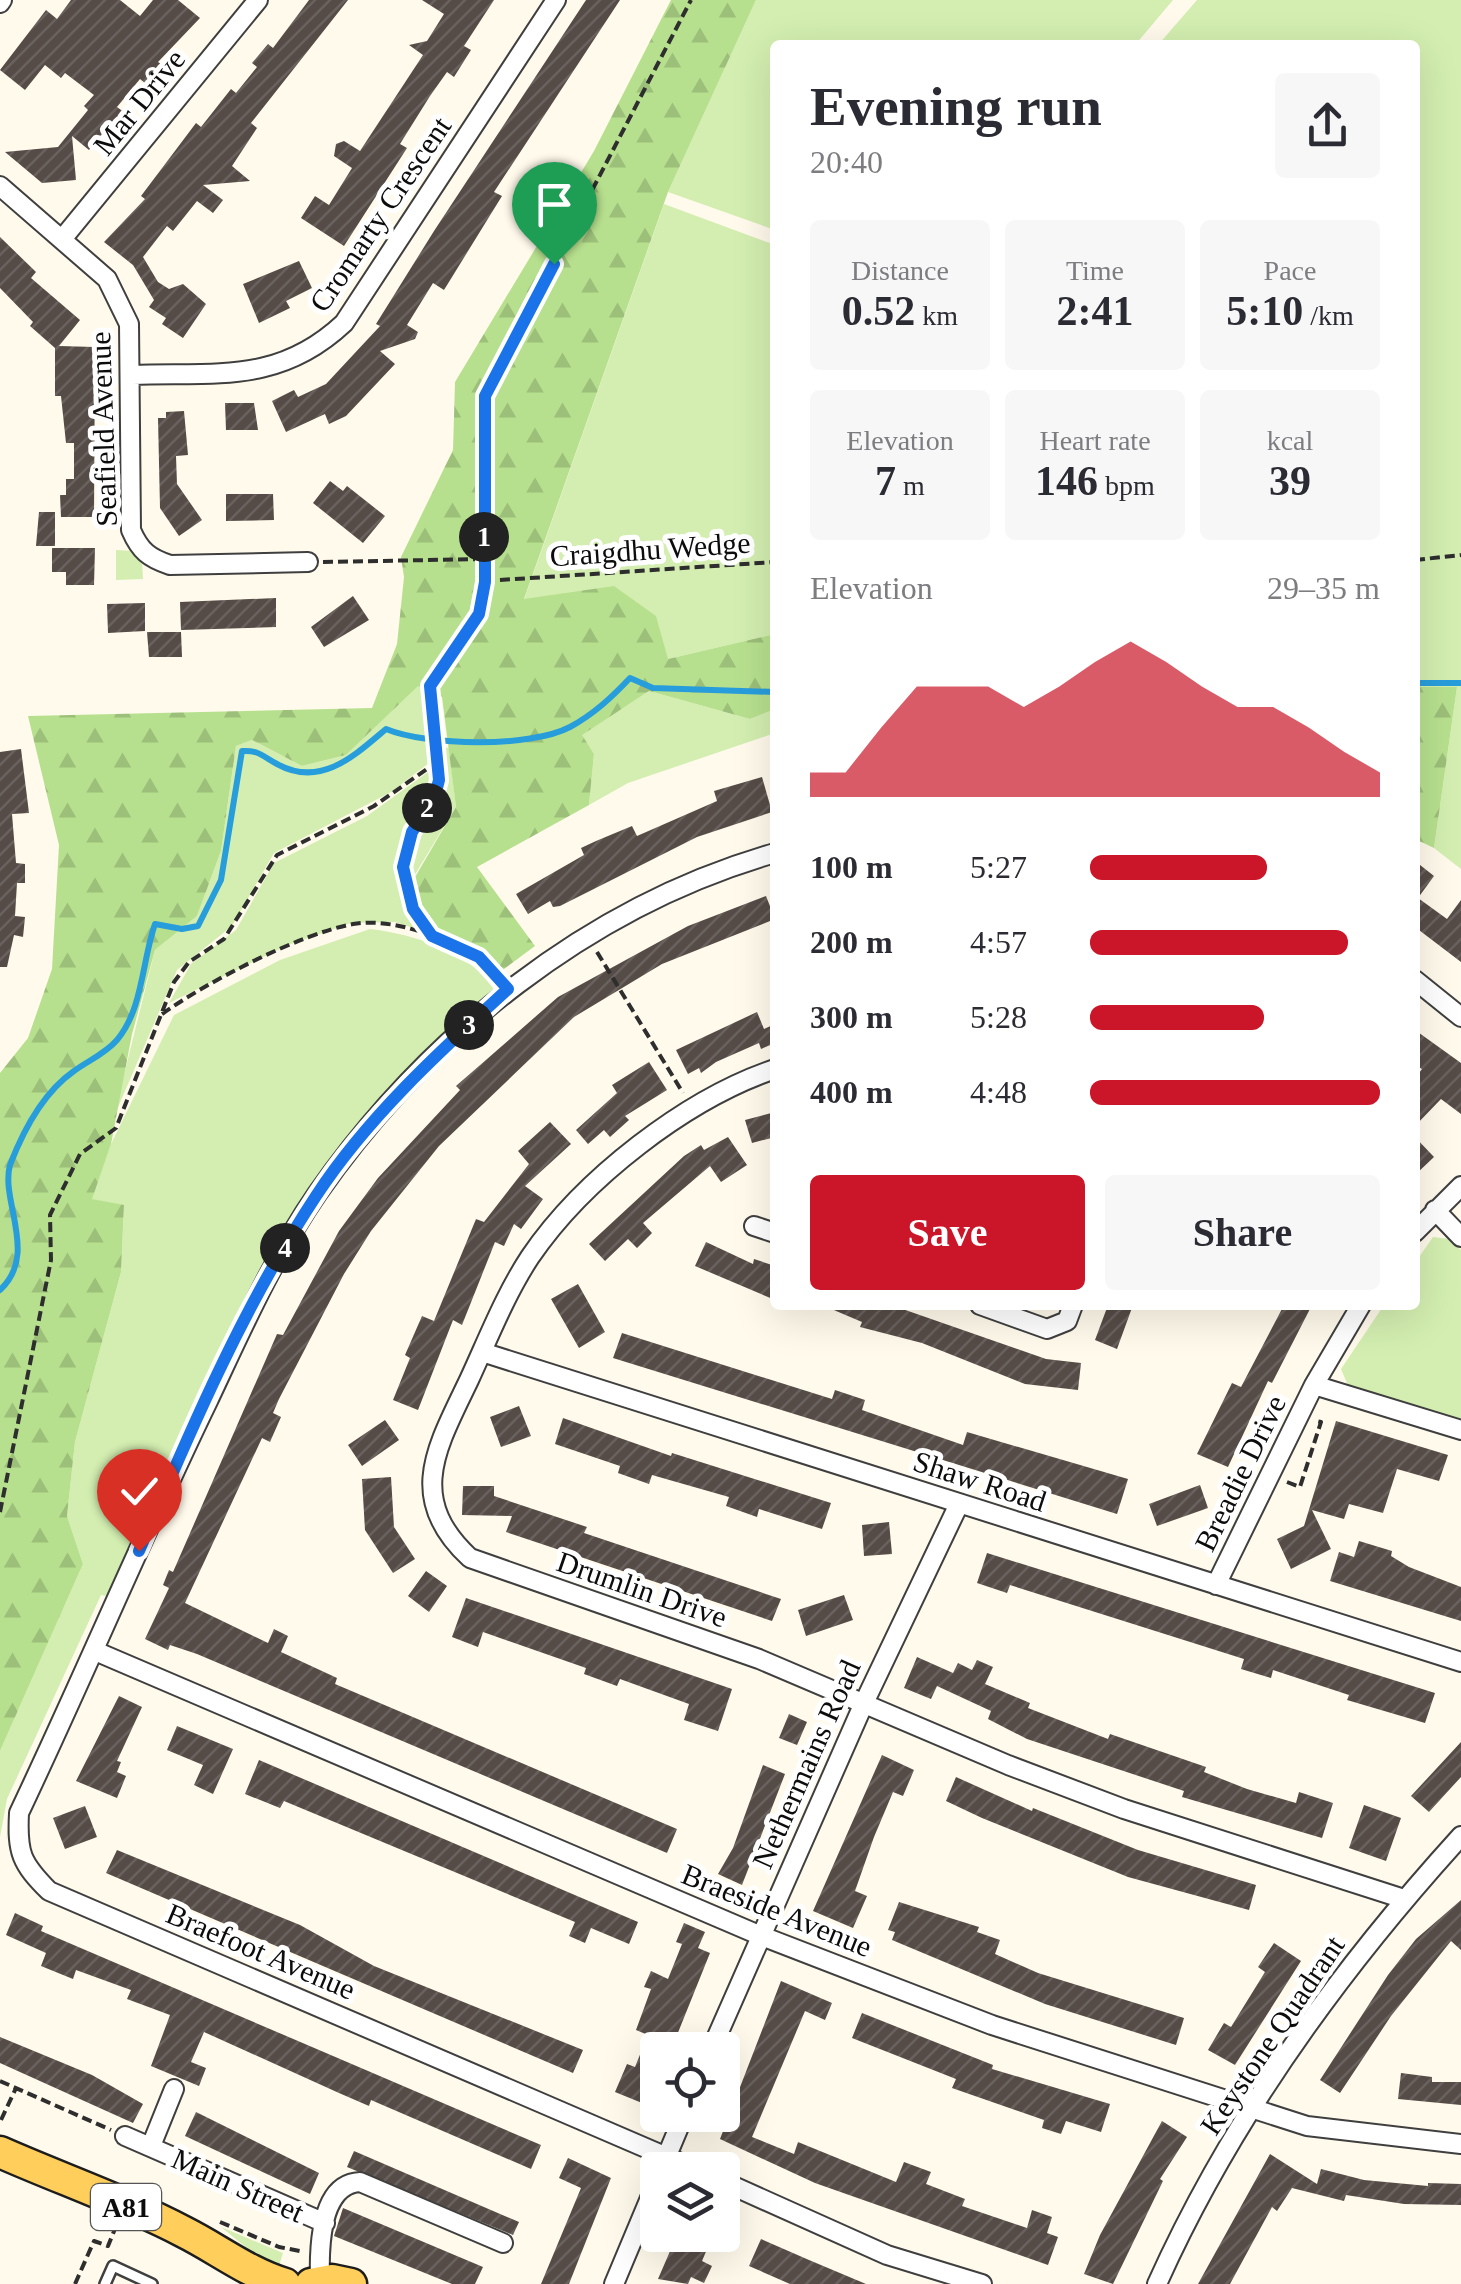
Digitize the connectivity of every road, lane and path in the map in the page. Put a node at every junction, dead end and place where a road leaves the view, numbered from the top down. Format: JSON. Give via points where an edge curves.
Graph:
{"nodes":[{"id":1,"x":258,"y":0,"type":"edge"},
{"id":2,"x":556,"y":0,"type":"edge"},
{"id":3,"x":691,"y":0,"type":"edge"},
{"id":4,"x":0,"y":186,"type":"edge"},
{"id":5,"x":63,"y":238,"type":"junction"},
{"id":6,"x":133,"y":375,"type":"junction"},
{"id":7,"x":1461,"y":555,"type":"edge"},
{"id":8,"x":484,"y":558,"type":"junction"},
{"id":9,"x":1420,"y":559,"type":"edge"},
{"id":10,"x":312,"y":562,"type":"joint"},
{"id":11,"x":770,"y":562,"type":"edge"},
{"id":12,"x":485,"y":582,"type":"junction"},
{"id":13,"x":437,"y":762,"type":"junction"},
{"id":14,"x":770,"y":855,"type":"edge"},
{"id":15,"x":432,"y":936,"type":"junction"},
{"id":16,"x":602,"y":961,"type":"dead end"},
{"id":17,"x":1420,"y":984,"type":"edge"},
{"id":18,"x":508,"y":989,"type":"junction"},
{"id":19,"x":162,"y":1014,"type":"junction"},
{"id":20,"x":1461,"y":1017,"type":"edge"},
{"id":21,"x":770,"y":1072,"type":"edge"},
{"id":22,"x":685,"y":1096,"type":"dead end"},
{"id":23,"x":1461,"y":1186,"type":"edge"},
{"id":24,"x":1435,"y":1210,"type":"junction"},
{"id":25,"x":754,"y":1226,"type":"dead end"},
{"id":26,"x":1420,"y":1226,"type":"edge"},
{"id":27,"x":770,"y":1231,"type":"edge"},
{"id":28,"x":1461,"y":1236,"type":"edge"},
{"id":29,"x":995,"y":1310,"type":"edge"},
{"id":30,"x":1071,"y":1310,"type":"edge"},
{"id":31,"x":1358,"y":1310,"type":"edge"},
{"id":32,"x":482,"y":1352,"type":"junction"},
{"id":33,"x":1314,"y":1385,"type":"junction"},
{"id":34,"x":1312,"y":1419,"type":"dead end"},
{"id":35,"x":1461,"y":1430,"type":"edge"},
{"id":36,"x":1282,"y":1481,"type":"dead end"},
{"id":37,"x":960,"y":1504,"type":"junction"},
{"id":38,"x":0,"y":1512,"type":"edge"},
{"id":39,"x":1216,"y":1585,"type":"junction"},
{"id":40,"x":96,"y":1651,"type":"junction"},
{"id":41,"x":1461,"y":1662,"type":"edge"},
{"id":42,"x":864,"y":1703,"type":"junction"},
{"id":43,"x":1461,"y":1836,"type":"edge"},
{"id":44,"x":1404,"y":1899,"type":"junction"},
{"id":45,"x":759,"y":1935,"type":"junction"},
{"id":46,"x":719,"y":2032,"type":"edge"},
{"id":47,"x":0,"y":2081,"type":"edge"},
{"id":48,"x":16,"y":2088,"type":"junction"},
{"id":49,"x":174,"y":2090,"type":"dead end"},
{"id":50,"x":1254,"y":2112,"type":"junction"},
{"id":51,"x":2,"y":2120,"type":"edge"},
{"id":52,"x":125,"y":2136,"type":"joint"},
{"id":53,"x":1461,"y":2144,"type":"edge"},
{"id":54,"x":150,"y":2146,"type":"junction"},
{"id":55,"x":0,"y":2152,"type":"edge"},
{"id":56,"x":640,"y":2152,"type":"edge"},
{"id":57,"x":740,"y":2189,"type":"edge"},
{"id":58,"x":219,"y":2222,"type":"dead end"},
{"id":59,"x":640,"y":2222,"type":"edge"},
{"id":60,"x":325,"y":2223,"type":"junction"},
{"id":61,"x":503,"y":2243,"type":"dead end"},
{"id":62,"x":108,"y":2246,"type":"dead end"},
{"id":63,"x":309,"y":2252,"type":"dead end"},
{"id":64,"x":233,"y":2272,"type":"edge"},
{"id":65,"x":316,"y":2282,"type":"edge"},
{"id":66,"x":74,"y":2284,"type":"edge"},
{"id":67,"x":105,"y":2284,"type":"edge"},
{"id":68,"x":152,"y":2284,"type":"edge"},
{"id":69,"x":285,"y":2284,"type":"edge"},
{"id":70,"x":351,"y":2284,"type":"edge"},
{"id":71,"x":614,"y":2284,"type":"edge"},
{"id":72,"x":982,"y":2284,"type":"edge"},
{"id":73,"x":1157,"y":2284,"type":"edge"}],
"edges":[{"from":1,"to":5,"type":"street","name":"Mar Drive"},
{"from":2,"to":6,"type":"street","name":"Cromarty Crescent","via":[[344,323],[320,345],[266,370]]},
{"from":3,"to":8,"type":"path","via":[[485,396]]},
{"from":4,"to":5,"type":"street","name":"Seafield Avenue"},
{"from":5,"to":6,"type":"street","name":"Seafield Avenue","via":[[119,298],[130,324]]},
{"from":6,"to":10,"type":"street","name":"Seafield Avenue","via":[[132,530],[138,546],[170,565]]},
{"from":7,"to":9,"type":"path"},
{"from":8,"to":10,"type":"path"},
{"from":8,"to":12,"type":"path"},
{"from":11,"to":12,"type":"path","name":"Craigdhu Wedge"},
{"from":12,"to":13,"type":"path","via":[[479,614],[430,686]]},
{"from":13,"to":15,"type":"path","via":[[435,796],[412,832],[403,867],[413,909]]},
{"from":13,"to":19,"type":"path","via":[[374,806],[278,856],[224,939],[181,972]]},
{"from":14,"to":18,"type":"street","name":"Braefoot Avenue","via":[[631,910]]},
{"from":15,"to":18,"type":"path","via":[[479,957]]},
{"from":15,"to":19,"type":"path","via":[[403,925],[354,924],[270,956]]},
{"from":16,"to":22,"type":"path"},
{"from":17,"to":20,"type":"street"},
{"from":18,"to":40,"type":"street","name":"Braefoot Avenue","via":[[402,1093],[318,1194],[262,1286]]},
{"from":19,"to":38,"type":"path","via":[[116,1128],[80,1154],[50,1215],[51,1260]]},
{"from":21,"to":32,"type":"street","name":"Drumlin Drive","via":[[689,1109],[616,1165],[532,1256]]},
{"from":23,"to":24,"type":"street"},
{"from":24,"to":26,"type":"street"},
{"from":24,"to":28,"type":"street"},
{"from":25,"to":27,"type":"street"},
{"from":29,"to":30,"type":"street","via":[[1047,1328],[1067,1321]]},
{"from":31,"to":33,"type":"street","name":"Breadie Drive"},
{"from":32,"to":37,"type":"street","name":"Shaw Road"},
{"from":32,"to":42,"type":"street","name":"Drumlin Drive","via":[[430,1472],[440,1522],[470,1558],[759,1659]]},
{"from":33,"to":35,"type":"street","name":"Breadie Drive"},
{"from":33,"to":39,"type":"street","name":"Breadie Drive"},
{"from":34,"to":36,"type":"path","via":[[1321,1422],[1300,1486]]},
{"from":37,"to":39,"type":"street","name":"Shaw Road"},
{"from":37,"to":42,"type":"street","name":"Nethermains Road"},
{"from":39,"to":41,"type":"street","name":"Shaw Road"},
{"from":40,"to":45,"type":"street","name":"Braeside Avenue"},
{"from":40,"to":56,"type":"street","name":"Braefoot Avenue","via":[[19,1813],[24,1867],[49,1891]]},
{"from":42,"to":44,"type":"street","name":"Drumlin Drive","via":[[1124,1808]]},
{"from":42,"to":45,"type":"street","name":"Nethermains Road"},
{"from":43,"to":44,"type":"street","name":"Keystone Quadrant"},
{"from":44,"to":50,"type":"street","name":"Keystone Quadrant","via":[[1349,1965]]},
{"from":45,"to":46,"type":"street","name":"Nethermains Road"},
{"from":45,"to":50,"type":"street","name":"Braeside Avenue","via":[[992,2025]]},
{"from":47,"to":48,"type":"path"},
{"from":48,"to":51,"type":"path"},
{"from":48,"to":52,"type":"path"},
{"from":49,"to":54,"type":"street","name":"Main Street"},
{"from":50,"to":53,"type":"street","name":"Braeside Avenue","via":[[1358,2135]]},
{"from":50,"to":73,"type":"street","name":"Keystone Quadrant","via":[[1193,2204]]},
{"from":52,"to":54,"type":"street","name":"Main Street"},
{"from":54,"to":60,"type":"street","name":"Main Street"},
{"from":55,"to":64,"type":"main road","number":"A81","via":[[183,2232]]},
{"from":57,"to":72,"type":"street","via":[[886,2255]]},
{"from":58,"to":63,"type":"path"},
{"from":59,"to":71,"type":"street"},
{"from":60,"to":61,"type":"street","name":"Main Street","via":[[339,2190],[360,2182]]},
{"from":60,"to":65,"type":"street","name":"Main Street"},
{"from":62,"to":66,"type":"path","via":[[94,2241]]},
{"from":64,"to":69,"type":"main road","number":"A81","via":[[254,2267]]},
{"from":65,"to":70,"type":"main road"},
{"from":67,"to":68,"type":"lane","via":[[112,2266]]}]}
